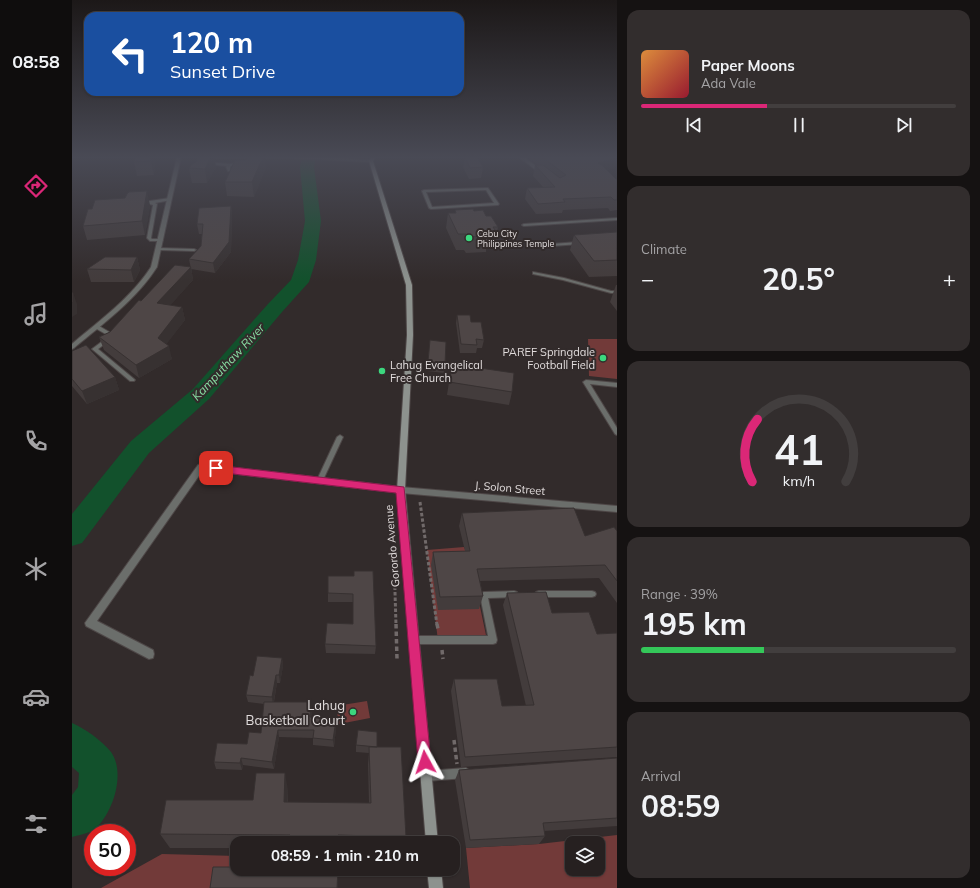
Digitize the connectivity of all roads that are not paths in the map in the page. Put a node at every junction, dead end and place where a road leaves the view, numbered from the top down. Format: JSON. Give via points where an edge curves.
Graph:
{"nodes":[{"id":1,"x":384,"y":198,"type":"edge"},
{"id":2,"x":427,"y":198,"type":"edge"},
{"id":3,"x":493,"y":198,"type":"edge"},
{"id":4,"x":170,"y":199,"type":"joint"},
{"id":5,"x":153,"y":202,"type":"junction"},
{"id":6,"x":137,"y":203,"type":"edge"},
{"id":7,"x":431,"y":208,"type":"joint"},
{"id":8,"x":617,"y":219,"type":"edge"},
{"id":9,"x":524,"y":225,"type":"dead end"},
{"id":10,"x":161,"y":240,"type":"junction"},
{"id":11,"x":588,"y":243,"type":"edge"},
{"id":12,"x":537,"y":246,"type":"dead end"},
{"id":13,"x":159,"y":249,"type":"junction"},
{"id":14,"x":194,"y":250,"type":"dead end"},
{"id":15,"x":535,"y":273,"type":"dead end"},
{"id":16,"x":617,"y":292,"type":"edge"},
{"id":17,"x":97,"y":327,"type":"junction"},
{"id":18,"x":117,"y":331,"type":"edge"},
{"id":19,"x":112,"y":336,"type":"junction"},
{"id":20,"x":72,"y":347,"type":"edge"},
{"id":21,"x":132,"y":380,"type":"dead end"},
{"id":22,"x":617,"y":385,"type":"edge"},
{"id":23,"x":617,"y":433,"type":"edge"},
{"id":24,"x":340,"y":437,"type":"dead end"},
{"id":25,"x":320,"y":480,"type":"junction"},
{"id":26,"x":401,"y":490,"type":"junction"},
{"id":27,"x":617,"y":509,"type":"edge"},
{"id":28,"x":592,"y":594,"type":"dead end"},
{"id":29,"x":414,"y":640,"type":"junction"},
{"id":30,"x":149,"y":654,"type":"dead end"},
{"id":31,"x":474,"y":772,"type":"edge"},
{"id":32,"x":426,"y":776,"type":"junction"},
{"id":33,"x":431,"y":836,"type":"edge"},
{"id":34,"x":435,"y":876,"type":"edge"},
{"id":35,"x":436,"y":888,"type":"edge"}],
"edges":[{"from":1,"to":26,"type":"main road","name":"Gorordo Avenue","via":[[409,285],[410,335]]},
{"from":2,"to":7,"type":"lane"},
{"from":3,"to":7,"type":"lane","via":[[497,204]]},
{"from":4,"to":5,"type":"lane"},
{"from":4,"to":10,"type":"street"},
{"from":5,"to":6,"type":"lane"},
{"from":5,"to":10,"type":"lane","via":[[155,206],[149,238]]},
{"from":8,"to":9,"type":"lane"},
{"from":10,"to":13,"type":"street"},
{"from":11,"to":12,"type":"lane"},
{"from":13,"to":14,"type":"lane"},
{"from":13,"to":17,"type":"street","via":[[154,267],[145,281]]},
{"from":15,"to":16,"type":"lane"},
{"from":17,"to":19,"type":"lane"},
{"from":17,"to":20,"type":"street"},
{"from":18,"to":19,"type":"lane"},
{"from":19,"to":21,"type":"lane","via":[[95,348]]},
{"from":22,"to":23,"type":"lane","via":[[586,382]]},
{"from":24,"to":25,"type":"lane"},
{"from":25,"to":26,"type":"street","name":"J. Solon Street"},
{"from":25,"to":30,"type":"street","name":"J. Solon Street","via":[[201,467],[90,623]]},
{"from":26,"to":27,"type":"street","name":"J. Solon Street"},
{"from":26,"to":29,"type":"main road","name":"Gorordo Avenue"},
{"from":28,"to":29,"type":"lane","via":[[484,595],[493,640]]},
{"from":29,"to":32,"type":"main road","name":"Gorordo Avenue"},
{"from":31,"to":32,"type":"lane"},
{"from":32,"to":33,"type":"main road","name":"Gorordo Avenue"},
{"from":34,"to":35,"type":"main road"}]}
